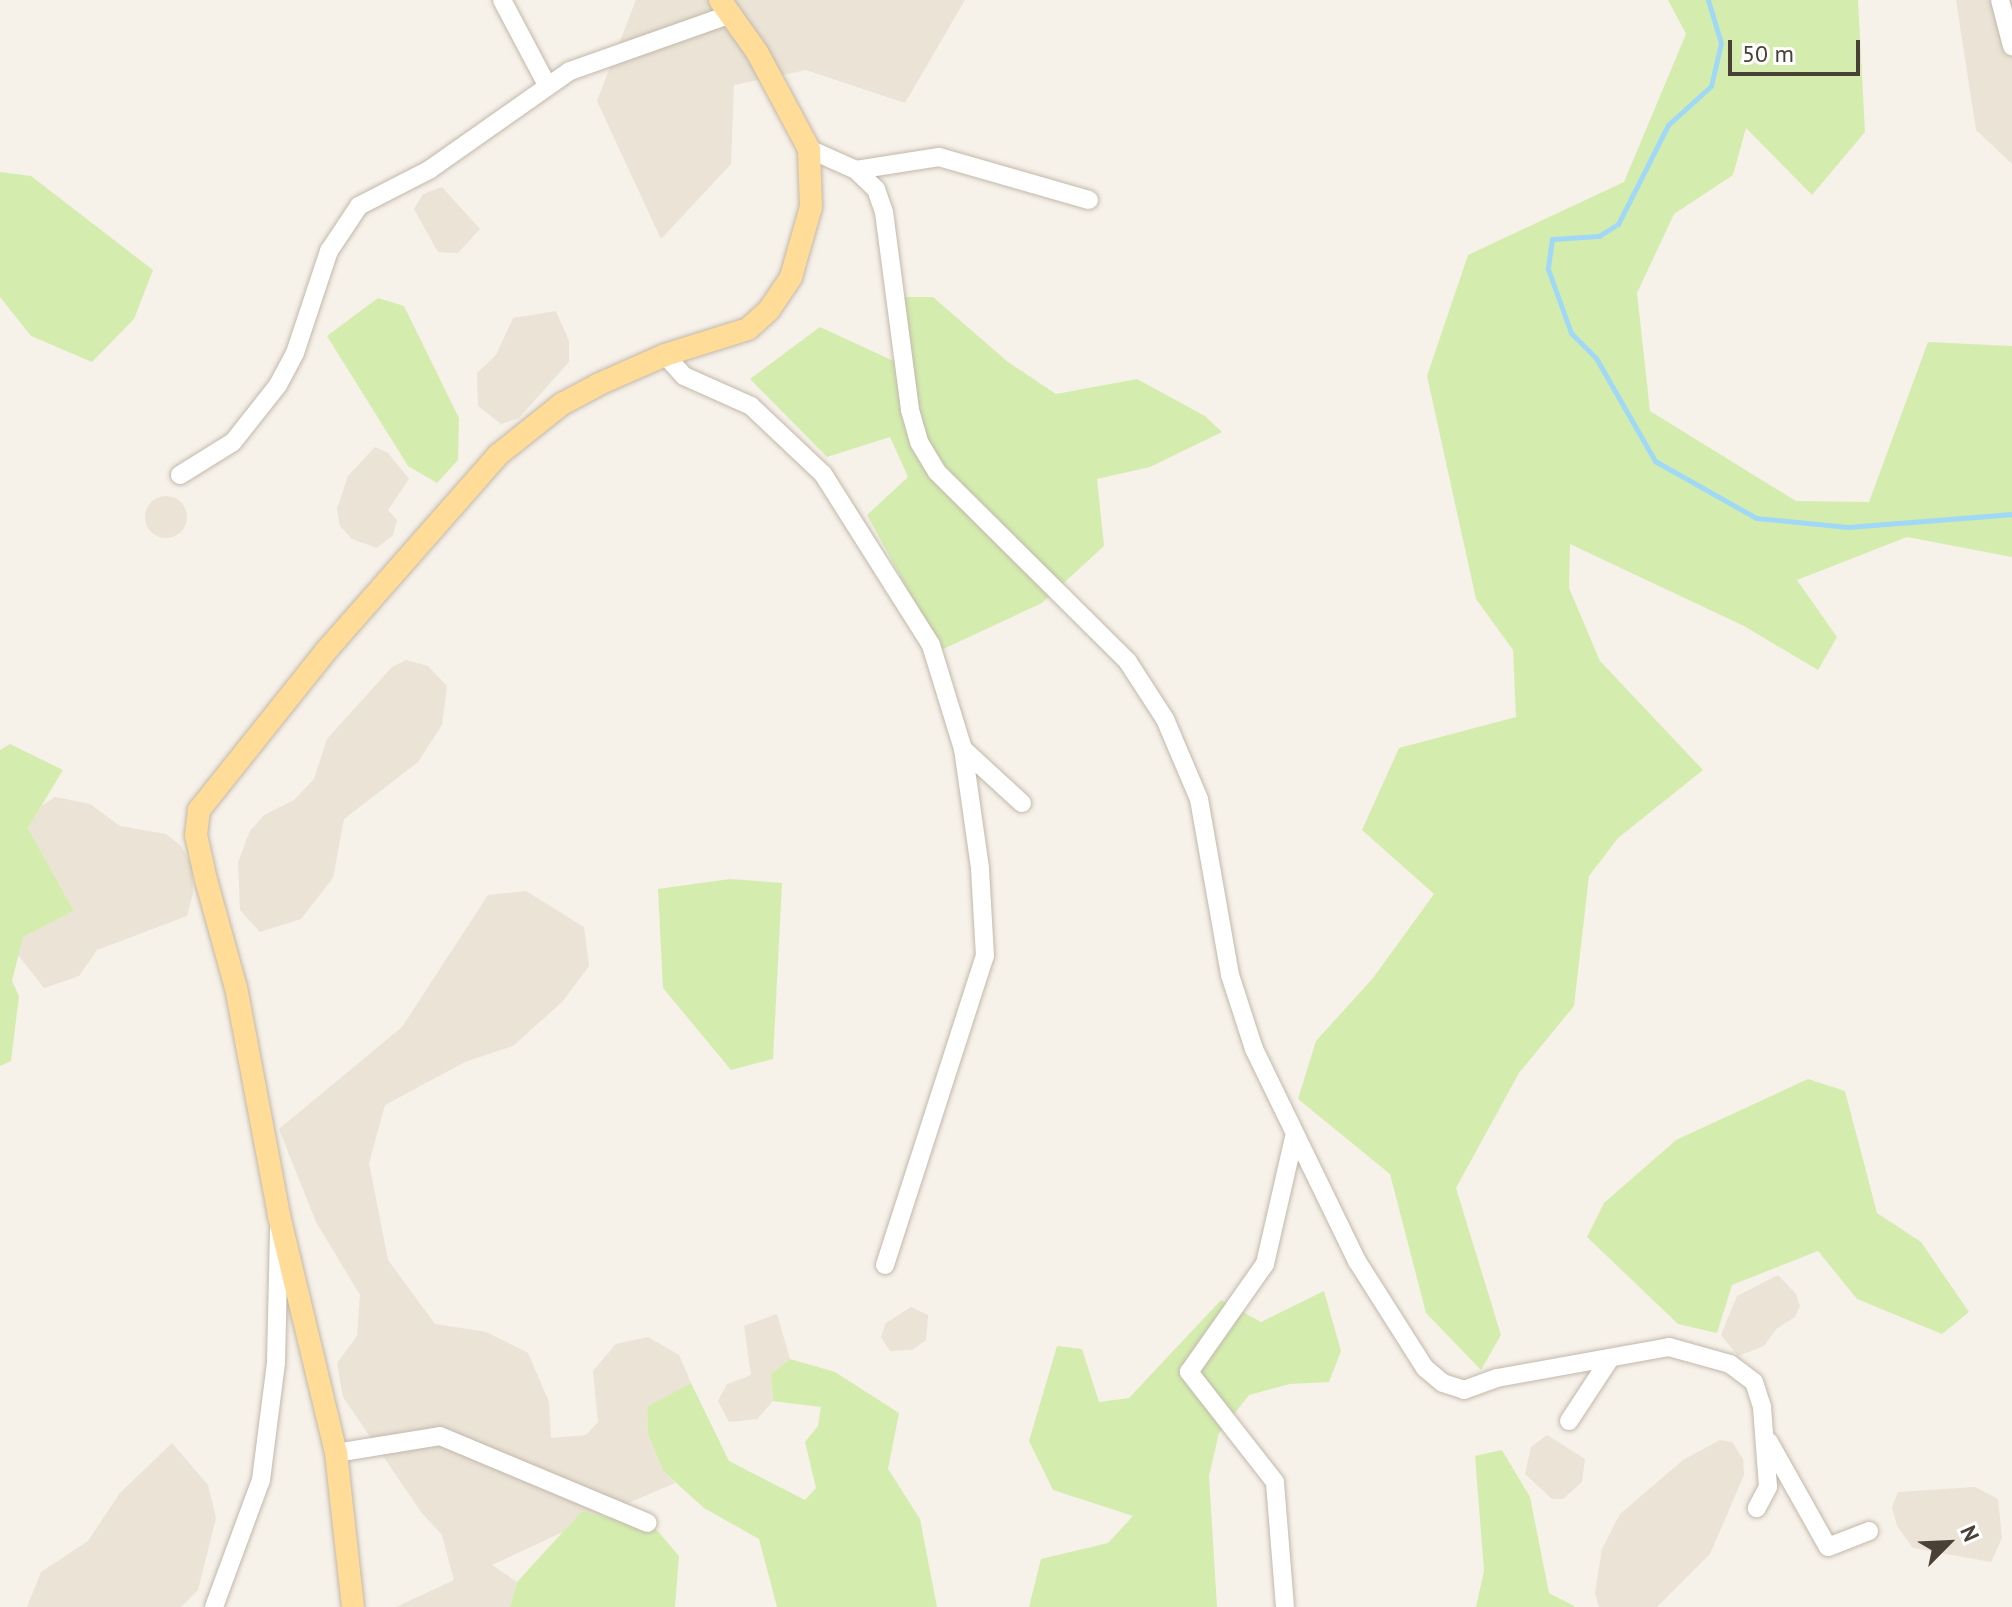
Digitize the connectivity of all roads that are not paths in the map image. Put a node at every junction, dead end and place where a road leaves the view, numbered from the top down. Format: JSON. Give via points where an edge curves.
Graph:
{"nodes":[{"id":1,"x":502,"y":0,"type":"edge"},
{"id":2,"x":2000,"y":0,"type":"edge"},
{"id":3,"x":725,"y":7,"type":"edge"},
{"id":4,"x":2012,"y":46,"type":"edge"},
{"id":5,"x":547,"y":85,"type":"junction"},
{"id":6,"x":809,"y":149,"type":"junction"},
{"id":7,"x":856,"y":170,"type":"junction"},
{"id":8,"x":1089,"y":200,"type":"dead end"},
{"id":9,"x":665,"y":355,"type":"junction"},
{"id":10,"x":180,"y":475,"type":"dead end"},
{"id":11,"x":963,"y":749,"type":"junction"},
{"id":12,"x":1022,"y":803,"type":"dead end"},
{"id":13,"x":1294,"y":1137,"type":"junction"},
{"id":14,"x":279,"y":1215,"type":"junction"},
{"id":15,"x":885,"y":1265,"type":"dead end"},
{"id":16,"x":1609,"y":1360,"type":"junction"},
{"id":17,"x":1569,"y":1421,"type":"dead end"},
{"id":18,"x":1766,"y":1436,"type":"junction"},
{"id":19,"x":336,"y":1453,"type":"junction"},
{"id":20,"x":1757,"y":1508,"type":"dead end"},
{"id":21,"x":648,"y":1523,"type":"dead end"},
{"id":22,"x":1869,"y":1531,"type":"dead end"},
{"id":23,"x":214,"y":1607,"type":"edge"},
{"id":24,"x":353,"y":1607,"type":"edge"},
{"id":25,"x":1285,"y":1607,"type":"edge"}],
"edges":[{"from":1,"to":5,"type":"street"},
{"from":2,"to":4,"type":"street"},
{"from":3,"to":5,"type":"street","via":[[593,60]]},
{"from":3,"to":6,"type":"main road","via":[[790,107]]},
{"from":5,"to":10,"type":"street","via":[[429,170],[359,206],[329,251],[295,353],[278,385],[233,442]]},
{"from":6,"to":7,"type":"street"},
{"from":6,"to":9,"type":"main road","via":[[806,239],[791,277],[769,310],[748,329]]},
{"from":7,"to":8,"type":"street","via":[[939,157]]},
{"from":7,"to":13,"type":"street","via":[[876,189],[884,212],[898,342],[919,442],[937,472],[970,508],[1128,662],[1183,757],[1210,846],[1233,987]]},
{"from":9,"to":11,"type":"street","via":[[684,376],[751,406],[823,474],[931,645]]},
{"from":9,"to":14,"type":"main road","via":[[562,404],[498,455],[325,652],[199,810],[196,835],[236,988]]},
{"from":11,"to":12,"type":"street"},
{"from":11,"to":15,"type":"street","via":[[980,868],[985,956]]},
{"from":13,"to":16,"type":"street","via":[[1357,1261],[1425,1368],[1443,1383],[1464,1390],[1497,1378]]},
{"from":13,"to":25,"type":"street","via":[[1265,1264],[1189,1372],[1275,1482]]},
{"from":14,"to":19,"type":"main road"},
{"from":14,"to":23,"type":"street","via":[[276,1363],[268,1443],[261,1480]]},
{"from":16,"to":17,"type":"street"},
{"from":16,"to":18,"type":"street","via":[[1669,1347],[1744,1370],[1754,1382]]},
{"from":18,"to":20,"type":"street","via":[[1768,1487]]},
{"from":18,"to":22,"type":"street","via":[[1828,1547]]},
{"from":19,"to":21,"type":"street","via":[[440,1436]]},
{"from":19,"to":24,"type":"main road"}]}
